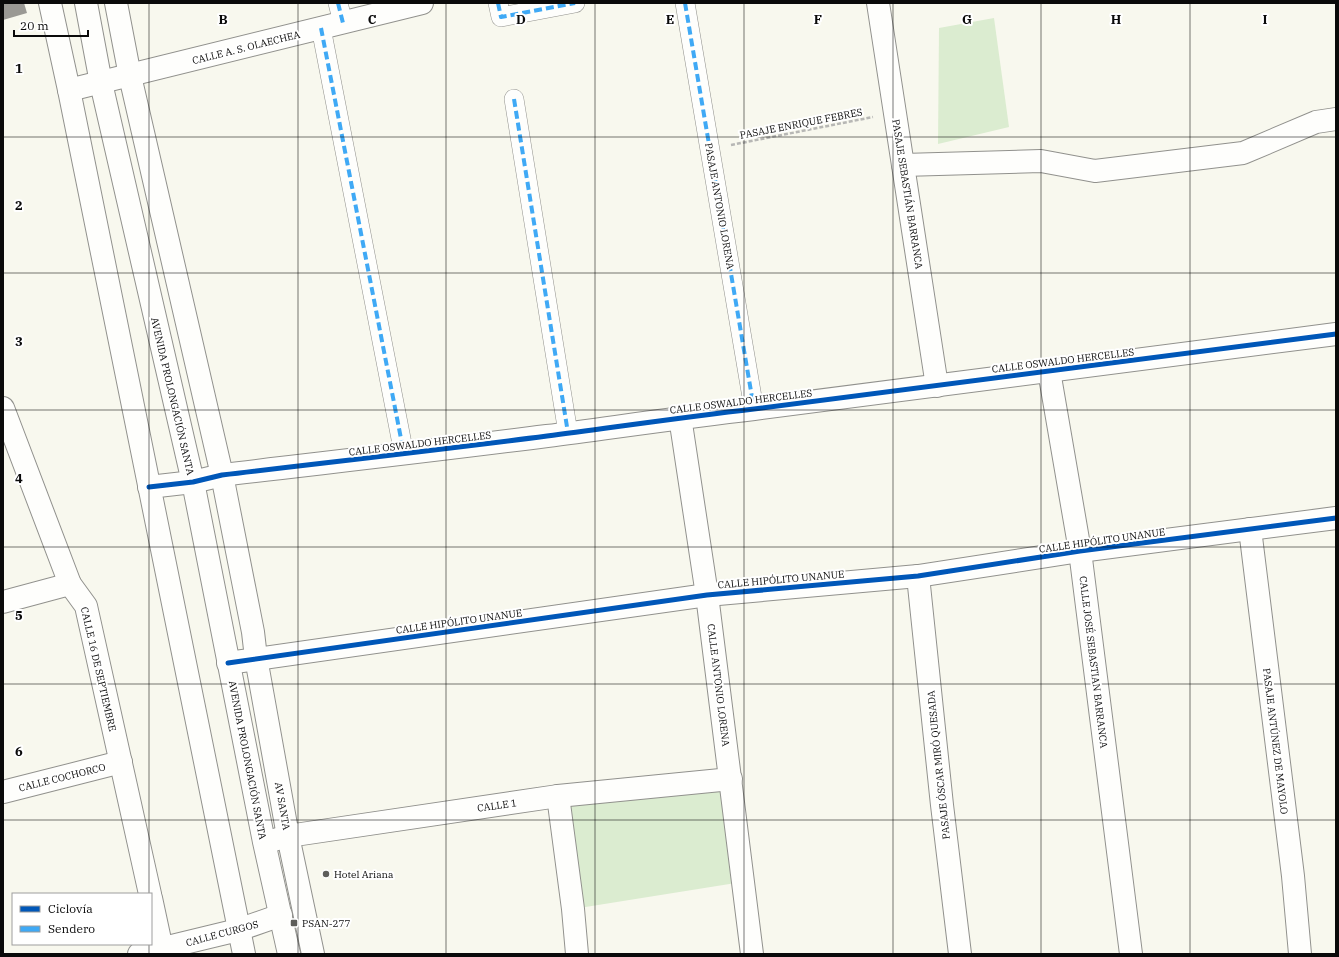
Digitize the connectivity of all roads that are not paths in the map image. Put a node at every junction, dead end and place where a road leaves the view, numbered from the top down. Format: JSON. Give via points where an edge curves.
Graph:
{"nodes":[{"id":1,"x":50,"y":3,"type":"edge"},
{"id":2,"x":86,"y":3,"type":"edge"},
{"id":3,"x":116,"y":3,"type":"edge"},
{"id":4,"x":422,"y":3,"type":"edge"},
{"id":5,"x":575,"y":3,"type":"edge"},
{"id":6,"x":685,"y":3,"type":"edge"},
{"id":7,"x":878,"y":3,"type":"edge"},
{"id":8,"x":500,"y":10,"type":"edge"},
{"id":9,"x":340,"y":13,"type":"edge"},
{"id":10,"x":321,"y":28,"type":"junction"},
{"id":11,"x":130,"y":76,"type":"junction"},
{"id":12,"x":101,"y":83,"type":"junction"},
{"id":13,"x":69,"y":90,"type":"junction"},
{"id":14,"x":514,"y":99,"type":"dead end"},
{"id":15,"x":1336,"y":119,"type":"edge"},
{"id":16,"x":903,"y":165,"type":"junction"},
{"id":17,"x":1336,"y":334,"type":"edge"},
{"id":18,"x":1049,"y":371,"type":"junction"},
{"id":19,"x":937,"y":386,"type":"junction"},
{"id":20,"x":754,"y":409,"type":"junction"},
{"id":21,"x":3,"y":412,"type":"edge"},
{"id":22,"x":680,"y":417,"type":"junction"},
{"id":23,"x":568,"y":433,"type":"junction"},
{"id":24,"x":404,"y":454,"type":"junction"},
{"id":25,"x":222,"y":474,"type":"junction"},
{"id":26,"x":193,"y":482,"type":"junction"},
{"id":27,"x":150,"y":487,"type":"junction"},
{"id":28,"x":1336,"y":518,"type":"edge"},
{"id":29,"x":1250,"y":529,"type":"junction"},
{"id":30,"x":1080,"y":551,"type":"junction"},
{"id":31,"x":918,"y":576,"type":"junction"},
{"id":32,"x":70,"y":584,"type":"junction"},
{"id":33,"x":707,"y":595,"type":"junction"},
{"id":34,"x":3,"y":602,"type":"edge"},
{"id":35,"x":256,"y":658,"type":"junction"},
{"id":36,"x":228,"y":663,"type":"junction"},
{"id":37,"x":121,"y":762,"type":"junction"},
{"id":38,"x":731,"y":779,"type":"junction"},
{"id":39,"x":3,"y":792,"type":"edge"},
{"id":40,"x":558,"y":796,"type":"junction"},
{"id":41,"x":288,"y":836,"type":"junction"},
{"id":42,"x":264,"y":842,"type":"junction"},
{"id":43,"x":150,"y":893,"type":"edge"},
{"id":44,"x":152,"y":902,"type":"edge"},
{"id":45,"x":281,"y":915,"type":"junction"},
{"id":46,"x":238,"y":930,"type":"junction"},
{"id":47,"x":163,"y":951,"type":"edge"},
{"id":48,"x":139,"y":954,"type":"edge"},
{"id":49,"x":244,"y":954,"type":"edge"},
{"id":50,"x":289,"y":954,"type":"edge"},
{"id":51,"x":313,"y":954,"type":"edge"},
{"id":52,"x":577,"y":954,"type":"edge"},
{"id":53,"x":752,"y":954,"type":"edge"},
{"id":54,"x":960,"y":954,"type":"edge"},
{"id":55,"x":1131,"y":954,"type":"edge"},
{"id":56,"x":1300,"y":954,"type":"edge"}],
"edges":[{"from":1,"to":13,"type":"street"},
{"from":2,"to":12,"type":"street","name":"AVENIDA PROLONGACIÓN SANTA"},
{"from":3,"to":11,"type":"street"},
{"from":4,"to":9,"type":"street","name":"CALLE A. S. OLAECHEA"},
{"from":5,"to":8,"type":"street"},
{"from":6,"to":20,"type":"street","name":"PASAJE ANTONIO LORENA"},
{"from":7,"to":16,"type":"street","name":"PASAJE SEBASTIÁN BARRANCA"},
{"from":9,"to":10,"type":"street","name":"CALLE A. S. OLAECHEA"},
{"from":10,"to":11,"type":"street","name":"CALLE A. S. OLAECHEA"},
{"from":10,"to":24,"type":"street"},
{"from":11,"to":12,"type":"street","name":"CALLE A. S. OLAECHEA"},
{"from":11,"to":25,"type":"street"},
{"from":12,"to":13,"type":"street","name":"CALLE A. S. OLAECHEA"},
{"from":12,"to":26,"type":"street","name":"AVENIDA PROLONGACIÓN SANTA"},
{"from":13,"to":27,"type":"street"},
{"from":14,"to":23,"type":"street"},
{"from":15,"to":16,"type":"street","via":[[1316,122],[1243,153],[1095,171],[1041,161]]},
{"from":16,"to":19,"type":"street","name":"PASAJE SEBASTIÁN BARRANCA"},
{"from":17,"to":18,"type":"street","name":"CALLE OSWALDO HERCELLES"},
{"from":18,"to":19,"type":"street","name":"CALLE OSWALDO HERCELLES"},
{"from":18,"to":30,"type":"street","name":"CALLE JOSÉ SEBASTIAN BARRANCA"},
{"from":19,"to":20,"type":"street","name":"CALLE OSWALDO HERCELLES"},
{"from":20,"to":22,"type":"street","name":"CALLE OSWALDO HERCELLES"},
{"from":21,"to":32,"type":"street","name":"CALLE 16 DE SEPTIEMBRE"},
{"from":22,"to":23,"type":"street","name":"CALLE OSWALDO HERCELLES"},
{"from":22,"to":33,"type":"street","name":"CALLE ANTONIO LORENA"},
{"from":23,"to":24,"type":"street","name":"CALLE OSWALDO HERCELLES"},
{"from":24,"to":25,"type":"street","name":"CALLE OSWALDO HERCELLES"},
{"from":25,"to":26,"type":"street","name":"CALLE OSWALDO HERCELLES"},
{"from":25,"to":35,"type":"street"},
{"from":26,"to":27,"type":"street","name":"CALLE OSWALDO HERCELLES"},
{"from":26,"to":36,"type":"street","name":"AVENIDA PROLONGACIÓN SANTA"},
{"from":27,"to":46,"type":"street"},
{"from":28,"to":29,"type":"street","name":"CALLE HIPÓLITO UNANUE"},
{"from":29,"to":30,"type":"street","name":"CALLE HIPÓLITO UNANUE"},
{"from":29,"to":56,"type":"street","name":"PASAJE ANTÚNEZ DE MAYOLO","via":[[1293,876]]},
{"from":30,"to":31,"type":"street","name":"CALLE HIPÓLITO UNANUE"},
{"from":30,"to":55,"type":"street","name":"CALLE JOSÉ SEBASTIAN BARRANCA"},
{"from":31,"to":33,"type":"street","name":"CALLE HIPÓLITO UNANUE"},
{"from":31,"to":54,"type":"street","name":"PASAJE ÓSCAR MIRÓ QUESADA"},
{"from":32,"to":34,"type":"street"},
{"from":32,"to":37,"type":"street","name":"CALLE 16 DE SEPTIEMBRE","via":[[86,606]]},
{"from":33,"to":35,"type":"street","name":"CALLE HIPÓLITO UNANUE"},
{"from":33,"to":38,"type":"street","name":"CALLE ANTONIO LORENA"},
{"from":35,"to":36,"type":"street","name":"CALLE HIPÓLITO UNANUE"},
{"from":35,"to":41,"type":"street","name":"AV SANTA"},
{"from":36,"to":42,"type":"street","name":"AVENIDA PROLONGACIÓN SANTA"},
{"from":37,"to":39,"type":"street","name":"CALLE COCHORCO"},
{"from":37,"to":43,"type":"street","name":"CALLE 16 DE SEPTIEMBRE"},
{"from":38,"to":40,"type":"street","name":"CALLE 1"},
{"from":38,"to":53,"type":"street","name":"CALLE ANTONIO LORENA"},
{"from":40,"to":41,"type":"street","name":"CALLE 1"},
{"from":40,"to":52,"type":"street"},
{"from":41,"to":42,"type":"street","name":"CALLE 1"},
{"from":41,"to":51,"type":"street","name":"AV SANTA"},
{"from":42,"to":45,"type":"street","name":"AVENIDA PROLONGACIÓN SANTA"},
{"from":44,"to":47,"type":"street"},
{"from":45,"to":46,"type":"street","name":"CALLE CURGOS"},
{"from":45,"to":50,"type":"street","name":"AVENIDA PROLONGACIÓN SANTA"},
{"from":46,"to":47,"type":"street","name":"CALLE CURGOS"},
{"from":46,"to":49,"type":"street"},
{"from":47,"to":48,"type":"street","name":"CALLE CURGOS"}]}
